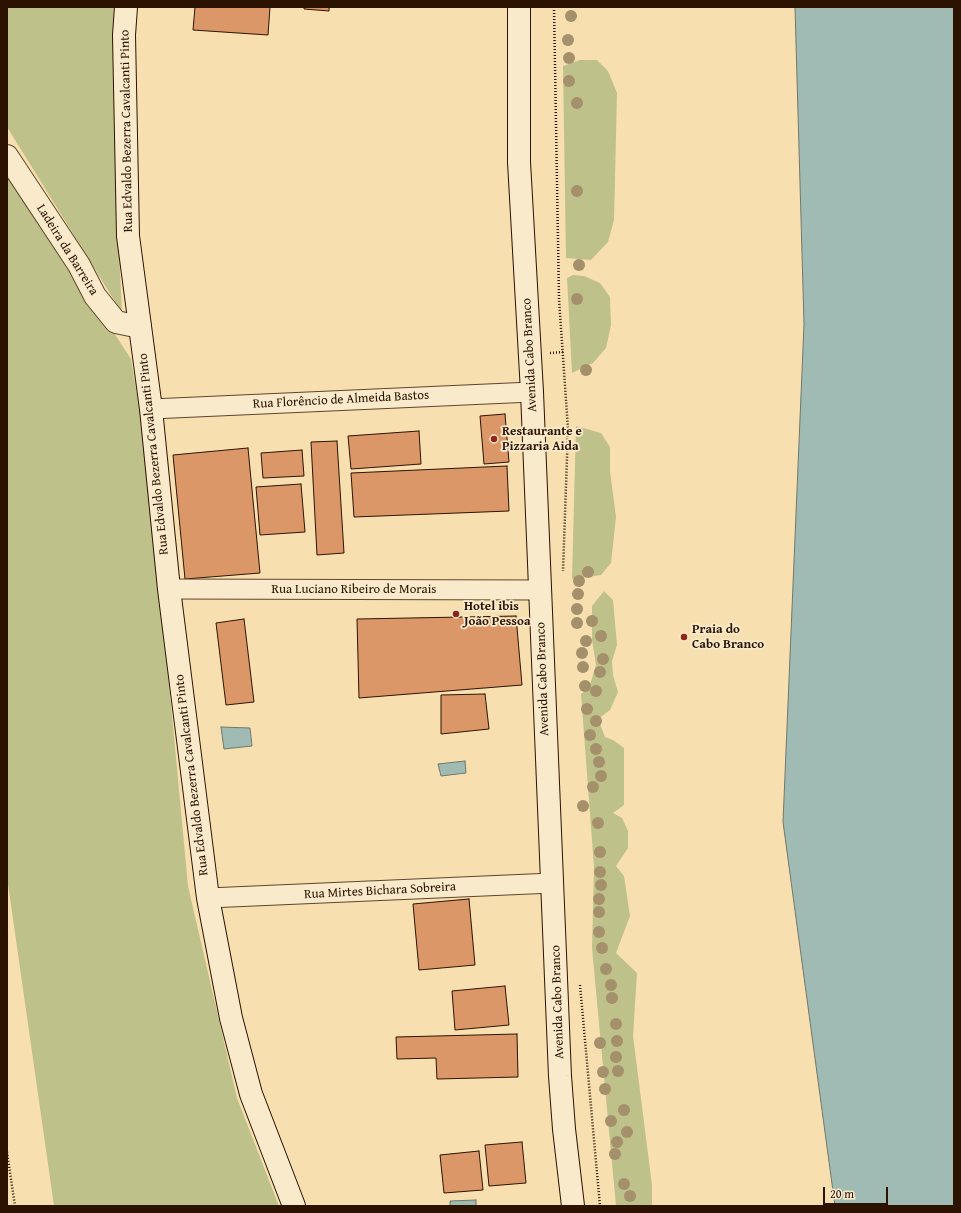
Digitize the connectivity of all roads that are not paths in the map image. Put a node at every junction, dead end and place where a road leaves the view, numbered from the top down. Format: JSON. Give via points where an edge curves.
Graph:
{"nodes":[{"id":1,"x":126,"y":7,"type":"edge"},
{"id":2,"x":519,"y":7,"type":"edge"},
{"id":3,"x":7,"y":156,"type":"edge"},
{"id":4,"x":140,"y":327,"type":"junction"},
{"id":5,"x":532,"y":392,"type":"junction"},
{"id":6,"x":150,"y":409,"type":"junction"},
{"id":7,"x":168,"y":589,"type":"junction"},
{"id":8,"x":540,"y":590,"type":"junction"},
{"id":9,"x":553,"y":883,"type":"junction"},
{"id":10,"x":208,"y":898,"type":"junction"},
{"id":11,"x":294,"y":1206,"type":"edge"},
{"id":12,"x":574,"y":1206,"type":"edge"}],
"edges":[{"from":1,"to":4,"type":"main road","name":"Rua Edvaldo Bezerra Cavalcanti Pinto","via":[[124,34],[128,236]]},
{"from":2,"to":5,"type":"main road","name":"Avenida Cabo Branco","via":[[519,162]]},
{"from":3,"to":4,"type":"main road","name":"Ladeira da Barreira","via":[[79,265],[95,296],[116,322]]},
{"from":4,"to":6,"type":"main road","name":"Rua Edvaldo Bezerra Cavalcanti Pinto"},
{"from":5,"to":6,"type":"street","name":"Rua Florêncio de Almeida Bastos"},
{"from":5,"to":8,"type":"main road","name":"Avenida Cabo Branco"},
{"from":6,"to":7,"type":"main road","name":"Rua Edvaldo Bezerra Cavalcanti Pinto"},
{"from":7,"to":8,"type":"street","name":"Rua Luciano Ribeiro de Morais"},
{"from":7,"to":10,"type":"main road","name":"Rua Edvaldo Bezerra Cavalcanti Pinto"},
{"from":8,"to":9,"type":"main road","name":"Avenida Cabo Branco"},
{"from":9,"to":10,"type":"street","name":"Rua Mirtes Bichara Sobreira"},
{"from":9,"to":12,"type":"main road","name":"Avenida Cabo Branco","via":[[560,1076]]},
{"from":10,"to":11,"type":"main road","name":"Rua Edvaldo Bezerra Cavalcanti Pinto","via":[[224,988],[251,1094]]}]}
